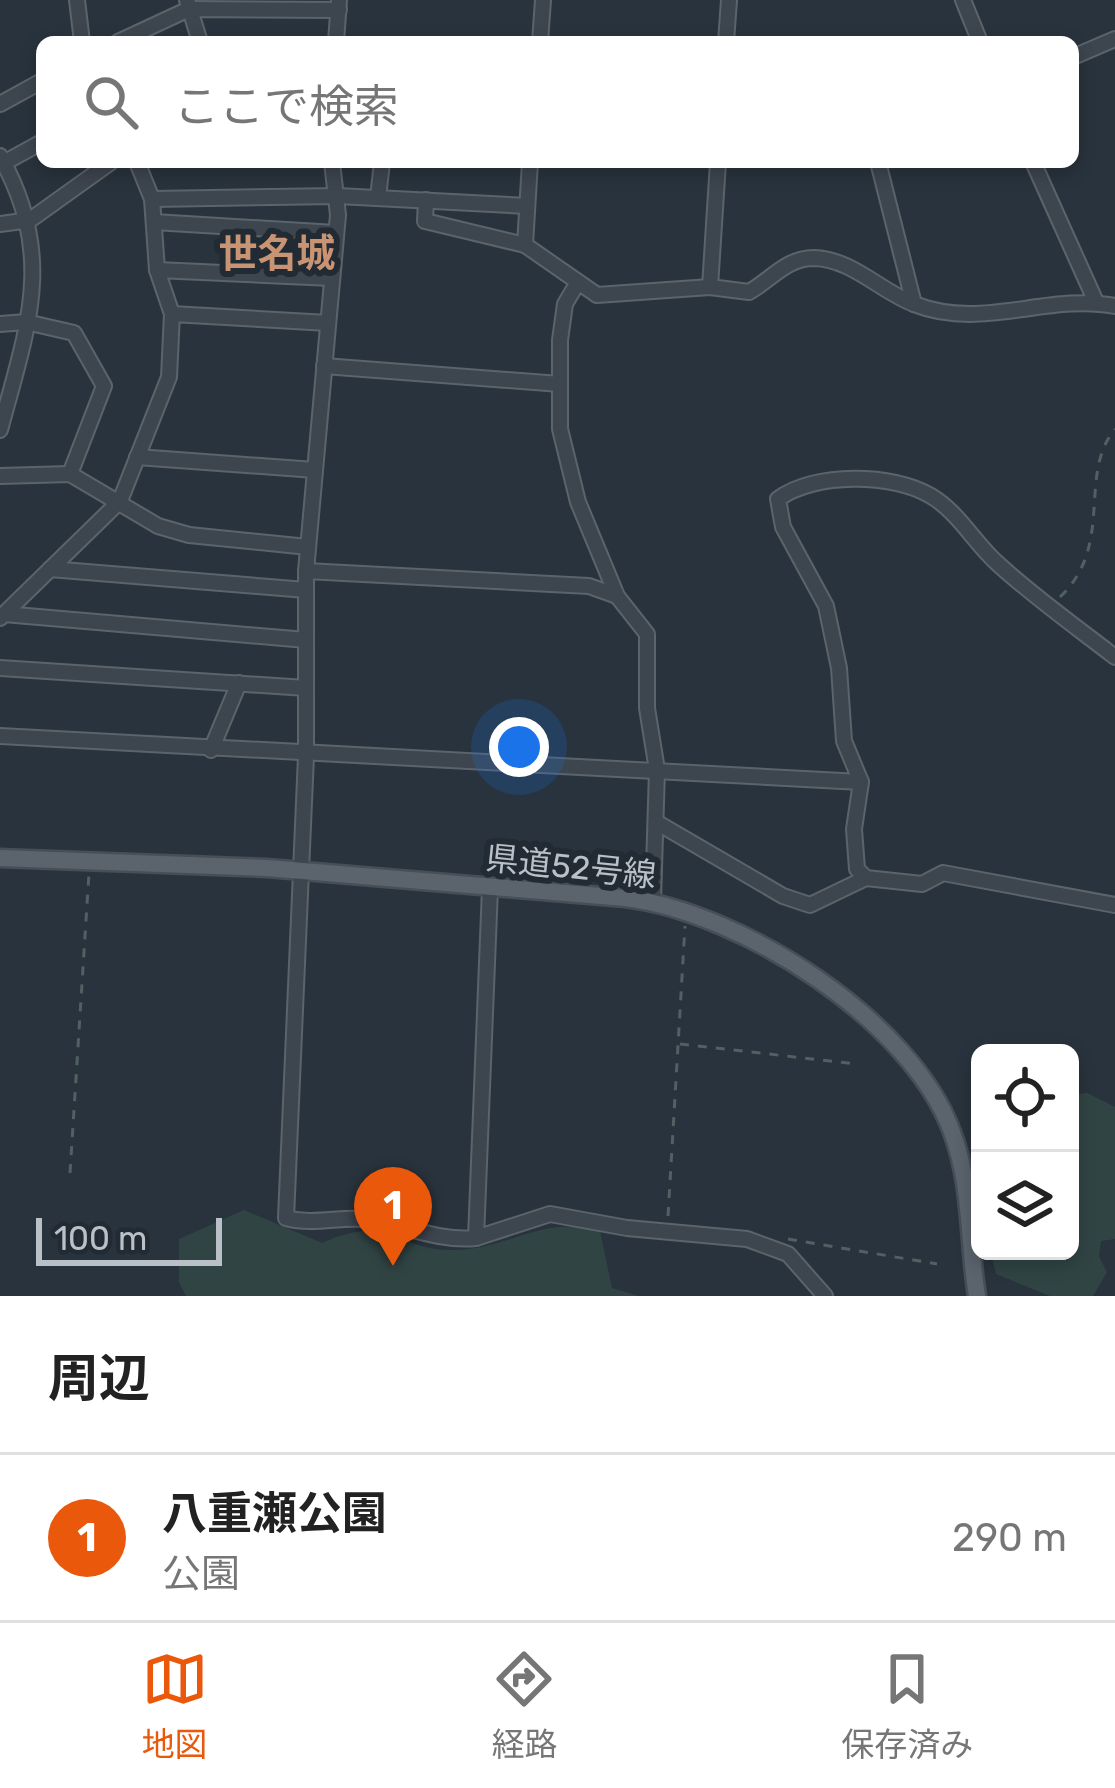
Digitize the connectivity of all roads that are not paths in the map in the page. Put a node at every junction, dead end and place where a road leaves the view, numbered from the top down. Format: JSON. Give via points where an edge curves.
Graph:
{"nodes":[{"id":1,"x":77,"y":0,"type":"edge"},
{"id":2,"x":543,"y":0,"type":"edge"},
{"id":3,"x":730,"y":0,"type":"edge"},
{"id":4,"x":963,"y":0,"type":"edge"},
{"id":5,"x":188,"y":5,"type":"edge"},
{"id":6,"x":339,"y":5,"type":"edge"},
{"id":7,"x":81,"y":36,"type":"edge"},
{"id":8,"x":129,"y":36,"type":"edge"},
{"id":9,"x":198,"y":36,"type":"edge"},
{"id":10,"x":336,"y":36,"type":"edge"},
{"id":11,"x":540,"y":36,"type":"edge"},
{"id":12,"x":727,"y":36,"type":"edge"},
{"id":13,"x":978,"y":36,"type":"edge"},
{"id":14,"x":1115,"y":39,"type":"edge"},
{"id":15,"x":1079,"y":54,"type":"edge"},
{"id":16,"x":36,"y":84,"type":"edge"},
{"id":17,"x":0,"y":104,"type":"edge"},
{"id":18,"x":36,"y":145,"type":"edge"},
{"id":19,"x":1,"y":161,"type":"edge"},
{"id":20,"x":103,"y":168,"type":"edge"},
{"id":21,"x":139,"y":168,"type":"edge"},
{"id":22,"x":333,"y":168,"type":"edge"},
{"id":23,"x":381,"y":168,"type":"edge"},
{"id":24,"x":529,"y":168,"type":"edge"},
{"id":25,"x":718,"y":168,"type":"edge"},
{"id":26,"x":880,"y":168,"type":"edge"},
{"id":27,"x":1036,"y":168,"type":"edge"},
{"id":28,"x":338,"y":196,"type":"junction"},
{"id":29,"x":378,"y":198,"type":"junction"},
{"id":30,"x":152,"y":199,"type":"junction"},
{"id":31,"x":426,"y":200,"type":"junction"},
{"id":32,"x":526,"y":206,"type":"junction"},
{"id":33,"x":30,"y":220,"type":"junction"},
{"id":34,"x":154,"y":222,"type":"junction"},
{"id":35,"x":0,"y":224,"type":"edge"},
{"id":36,"x":336,"y":233,"type":"junction"},
{"id":37,"x":526,"y":245,"type":"junction"},
{"id":38,"x":157,"y":270,"type":"junction"},
{"id":39,"x":332,"y":278,"type":"junction"},
{"id":40,"x":578,"y":283,"type":"junction"},
{"id":41,"x":710,"y":287,"type":"junction"},
{"id":42,"x":1096,"y":302,"type":"junction"},
{"id":43,"x":914,"y":304,"type":"junction"},
{"id":44,"x":1115,"y":306,"type":"edge"},
{"id":45,"x":172,"y":314,"type":"junction"},
{"id":46,"x":26,"y":322,"type":"junction"},
{"id":47,"x":328,"y":323,"type":"junction"},
{"id":48,"x":0,"y":324,"type":"edge"},
{"id":49,"x":324,"y":366,"type":"junction"},
{"id":50,"x":560,"y":384,"type":"junction"},
{"id":51,"x":0,"y":430,"type":"edge"},
{"id":52,"x":137,"y":457,"type":"junction"},
{"id":53,"x":315,"y":470,"type":"junction"},
{"id":54,"x":70,"y":474,"type":"junction"},
{"id":55,"x":0,"y":476,"type":"edge"},
{"id":56,"x":120,"y":501,"type":"junction"},
{"id":57,"x":308,"y":547,"type":"junction"},
{"id":58,"x":50,"y":569,"type":"junction"},
{"id":59,"x":306,"y":571,"type":"junction"},
{"id":60,"x":306,"y":590,"type":"junction"},
{"id":61,"x":617,"y":596,"type":"junction"},
{"id":62,"x":2,"y":616,"type":"edge"},
{"id":63,"x":306,"y":640,"type":"junction"},
{"id":64,"x":1115,"y":657,"type":"edge"},
{"id":65,"x":0,"y":668,"type":"edge"},
{"id":66,"x":239,"y":683,"type":"junction"},
{"id":67,"x":306,"y":688,"type":"junction"},
{"id":68,"x":0,"y":736,"type":"edge"},
{"id":69,"x":211,"y":750,"type":"junction"},
{"id":70,"x":306,"y":755,"type":"junction"},
{"id":71,"x":657,"y":770,"type":"junction"},
{"id":72,"x":861,"y":782,"type":"junction"},
{"id":73,"x":656,"y":822,"type":"junction"},
{"id":74,"x":0,"y":858,"type":"edge"},
{"id":75,"x":299,"y":870,"type":"junction"},
{"id":76,"x":866,"y":878,"type":"junction"},
{"id":77,"x":490,"y":887,"type":"junction"},
{"id":78,"x":652,"y":901,"type":"junction"},
{"id":79,"x":1115,"y":904,"type":"edge"},
{"id":80,"x":476,"y":1238,"type":"junction"},
{"id":81,"x":826,"y":1296,"type":"edge"},
{"id":82,"x":977,"y":1296,"type":"edge"}],
"edges":[{"from":1,"to":7,"type":"street"},
{"from":2,"to":11,"type":"street"},
{"from":3,"to":12,"type":"street"},
{"from":4,"to":13,"type":"street"},
{"from":5,"to":6,"type":"street"},
{"from":5,"to":8,"type":"street"},
{"from":5,"to":9,"type":"street"},
{"from":6,"to":10,"type":"street"},
{"from":14,"to":15,"type":"street"},
{"from":16,"to":17,"type":"street"},
{"from":18,"to":19,"type":"street"},
{"from":19,"to":33,"type":"street"},
{"from":20,"to":33,"type":"street"},
{"from":21,"to":30,"type":"street"},
{"from":22,"to":28,"type":"street"},
{"from":23,"to":29,"type":"street"},
{"from":24,"to":32,"type":"street"},
{"from":25,"to":41,"type":"street"},
{"from":26,"to":43,"type":"street"},
{"from":27,"to":42,"type":"street"},
{"from":28,"to":29,"type":"street"},
{"from":28,"to":30,"type":"street"},
{"from":28,"to":36,"type":"street"},
{"from":29,"to":31,"type":"street"},
{"from":30,"to":34,"type":"street"},
{"from":31,"to":32,"type":"street"},
{"from":31,"to":37,"type":"street","via":[[425,221]]},
{"from":32,"to":37,"type":"street"},
{"from":33,"to":35,"type":"street"},
{"from":33,"to":46,"type":"street","via":[[34,286]]},
{"from":34,"to":36,"type":"street"},
{"from":34,"to":38,"type":"street"},
{"from":36,"to":39,"type":"street"},
{"from":37,"to":40,"type":"street"},
{"from":38,"to":39,"type":"street"},
{"from":38,"to":45,"type":"street"},
{"from":39,"to":47,"type":"street"},
{"from":40,"to":41,"type":"street","via":[[612,298]]},
{"from":40,"to":50,"type":"street","via":[[565,304]]},
{"from":41,"to":43,"type":"street","via":[[749,292],[812,258],[838,263]]},
{"from":42,"to":43,"type":"street","via":[[1009,315]]},
{"from":42,"to":44,"type":"street"},
{"from":45,"to":47,"type":"street"},
{"from":45,"to":52,"type":"street","via":[[170,376]]},
{"from":46,"to":48,"type":"street"},
{"from":46,"to":51,"type":"street"},
{"from":46,"to":54,"type":"street","via":[[74,333],[104,386]]},
{"from":47,"to":49,"type":"street"},
{"from":49,"to":50,"type":"street"},
{"from":49,"to":53,"type":"street"},
{"from":50,"to":61,"type":"street","via":[[568,472]]},
{"from":52,"to":53,"type":"street"},
{"from":52,"to":56,"type":"street"},
{"from":53,"to":57,"type":"street"},
{"from":54,"to":55,"type":"street"},
{"from":54,"to":56,"type":"street"},
{"from":56,"to":57,"type":"street","via":[[189,535]]},
{"from":56,"to":58,"type":"street"},
{"from":57,"to":59,"type":"street"},
{"from":58,"to":60,"type":"street"},
{"from":58,"to":62,"type":"street"},
{"from":59,"to":60,"type":"street"},
{"from":59,"to":61,"type":"street","via":[[589,586]]},
{"from":60,"to":63,"type":"street"},
{"from":61,"to":71,"type":"street","via":[[647,634]]},
{"from":62,"to":63,"type":"street"},
{"from":63,"to":67,"type":"street"},
{"from":64,"to":72,"type":"street","via":[[996,563],[929,495],[902,484],[809,483],[778,500],[783,527],[826,606],[844,741]]},
{"from":65,"to":66,"type":"street"},
{"from":66,"to":67,"type":"street"},
{"from":66,"to":69,"type":"street"},
{"from":67,"to":70,"type":"street"},
{"from":68,"to":69,"type":"street"},
{"from":69,"to":70,"type":"street"},
{"from":70,"to":71,"type":"street"},
{"from":70,"to":75,"type":"street"},
{"from":71,"to":72,"type":"street"},
{"from":71,"to":73,"type":"street"},
{"from":72,"to":76,"type":"street","via":[[854,829],[857,869]]},
{"from":73,"to":76,"type":"street","via":[[810,905]]},
{"from":73,"to":78,"type":"street"},
{"from":74,"to":75,"type":"main road","name":"県道52号線"},
{"from":75,"to":77,"type":"main road","name":"県道52号線"},
{"from":75,"to":80,"type":"street","via":[[286,1218],[313,1225],[367,1219]]},
{"from":76,"to":79,"type":"street","via":[[922,884],[943,873]]},
{"from":77,"to":78,"type":"main road","name":"県道52号線"},
{"from":77,"to":80,"type":"street"},
{"from":78,"to":82,"type":"main road","name":"県道52号線","via":[[747,939],[886,1033],[918,1069],[960,1154]]},
{"from":80,"to":81,"type":"street","via":[[550,1214],[770,1245]]}]}
